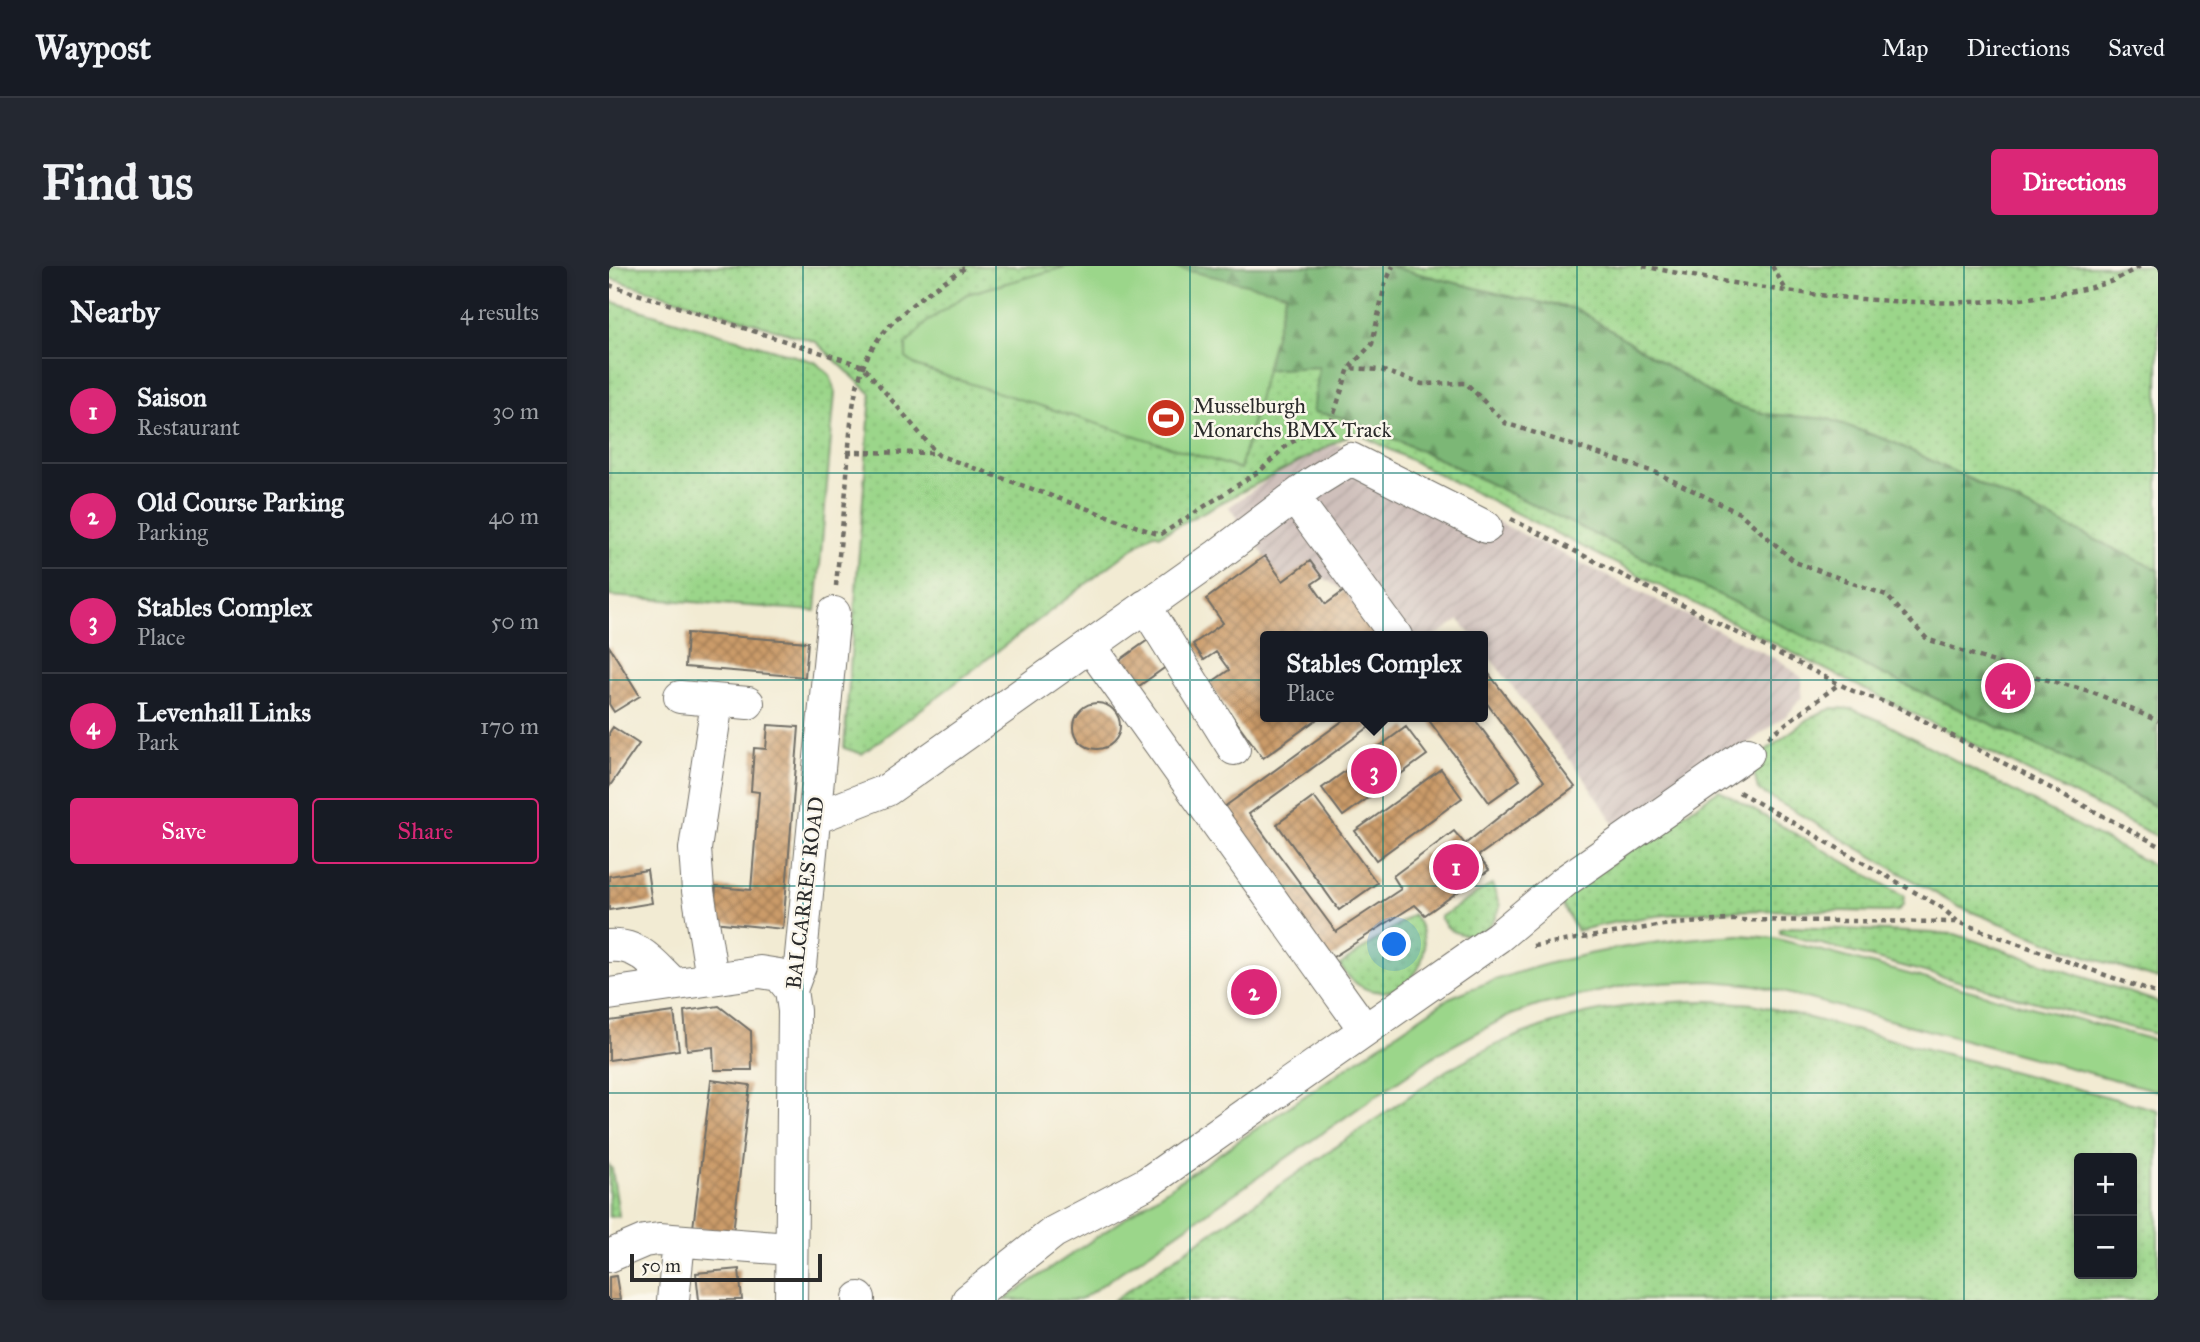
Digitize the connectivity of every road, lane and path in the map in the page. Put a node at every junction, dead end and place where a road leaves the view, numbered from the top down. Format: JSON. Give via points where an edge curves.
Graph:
{"nodes":[{"id":1,"x":968,"y":266,"type":"edge"},
{"id":2,"x":1393,"y":266,"type":"edge"},
{"id":3,"x":1643,"y":266,"type":"edge"},
{"id":4,"x":1772,"y":266,"type":"edge"},
{"id":5,"x":2141,"y":266,"type":"edge"},
{"id":6,"x":609,"y":285,"type":"edge"},
{"id":7,"x":1787,"y":291,"type":"junction"},
{"id":8,"x":863,"y":366,"type":"junction"},
{"id":9,"x":1349,"y":368,"type":"junction"},
{"id":10,"x":1328,"y":432,"type":"junction"},
{"id":11,"x":1343,"y":434,"type":"dead end"},
{"id":12,"x":847,"y":452,"type":"junction"},
{"id":13,"x":935,"y":453,"type":"junction"},
{"id":14,"x":1294,"y":497,"type":"junction"},
{"id":15,"x":1494,"y":521,"type":"joint"},
{"id":16,"x":1145,"y":606,"type":"junction"},
{"id":17,"x":834,"y":613,"type":"joint"},
{"id":18,"x":1392,"y":631,"type":"edge"},
{"id":19,"x":1090,"y":646,"type":"junction"},
{"id":20,"x":1840,"y":684,"type":"junction"},
{"id":21,"x":680,"y":697,"type":"dead end"},
{"id":22,"x":717,"y":702,"type":"junction"},
{"id":23,"x":748,"y":703,"type":"dead end"},
{"id":24,"x":2158,"y":720,"type":"edge"},
{"id":25,"x":1234,"y":749,"type":"dead end"},
{"id":26,"x":1748,"y":753,"type":"joint"},
{"id":27,"x":1714,"y":777,"type":"junction"},
{"id":28,"x":815,"y":818,"type":"junction"},
{"id":29,"x":2158,"y":845,"type":"edge"},
{"id":30,"x":1958,"y":922,"type":"junction"},
{"id":31,"x":609,"y":946,"type":"edge"},
{"id":32,"x":1527,"y":948,"type":"dead end"},
{"id":33,"x":712,"y":978,"type":"junction"},
{"id":34,"x":674,"y":984,"type":"junction"},
{"id":35,"x":791,"y":990,"type":"junction"},
{"id":36,"x":609,"y":994,"type":"edge"},
{"id":37,"x":2158,"y":994,"type":"edge"},
{"id":38,"x":1365,"y":1030,"type":"junction"},
{"id":39,"x":679,"y":1241,"type":"junction"},
{"id":40,"x":790,"y":1249,"type":"junction"},
{"id":41,"x":609,"y":1256,"type":"edge"},
{"id":42,"x":673,"y":1300,"type":"edge"},
{"id":43,"x":791,"y":1300,"type":"edge"},
{"id":44,"x":968,"y":1300,"type":"edge"}],
"edges":[{"from":1,"to":8,"type":"path","via":[[883,332]]},
{"from":2,"to":9,"type":"path","via":[[1372,344]]},
{"from":3,"to":7,"type":"path","via":[[1737,286]]},
{"from":4,"to":7,"type":"path"},
{"from":5,"to":7,"type":"path","via":[[2109,282],[2012,299],[1895,301]]},
{"from":6,"to":8,"type":"path"},
{"from":8,"to":12,"type":"path"},
{"from":8,"to":13,"type":"path"},
{"from":9,"to":10,"type":"path"},
{"from":9,"to":24,"type":"path","via":[[1381,370],[1422,384],[1466,383],[1505,424],[1657,473],[1741,514],[1795,562],[1886,595],[1927,639],[2093,692]]},
{"from":10,"to":11,"type":"path"},
{"from":10,"to":13,"type":"path","via":[[1310,432],[1287,445],[1261,470],[1160,535]]},
{"from":12,"to":13,"type":"path"},
{"from":12,"to":17,"type":"path"},
{"from":14,"to":15,"type":"street","via":[[1351,459]]},
{"from":14,"to":16,"type":"street"},
{"from":14,"to":18,"type":"street"},
{"from":15,"to":20,"type":"path"},
{"from":16,"to":19,"type":"street"},
{"from":16,"to":25,"type":"street"},
{"from":17,"to":28,"type":"street","name":"BALCARRES ROAD"},
{"from":19,"to":28,"type":"street","via":[[878,796]]},
{"from":19,"to":38,"type":"street"},
{"from":20,"to":26,"type":"path"},
{"from":20,"to":29,"type":"path","via":[[1896,706]]},
{"from":21,"to":22,"type":"street"},
{"from":22,"to":23,"type":"street"},
{"from":22,"to":33,"type":"street","via":[[695,849]]},
{"from":26,"to":27,"type":"street"},
{"from":27,"to":30,"type":"path","via":[[1941,907]]},
{"from":27,"to":38,"type":"street"},
{"from":28,"to":35,"type":"street","name":"BALCARRES ROAD","via":[[800,967]]},
{"from":30,"to":32,"type":"path","via":[[1729,920],[1663,925]]},
{"from":30,"to":37,"type":"path"},
{"from":31,"to":34,"type":"street","via":[[638,950]]},
{"from":33,"to":34,"type":"street"},
{"from":33,"to":35,"type":"street","via":[[760,972],[779,975]]},
{"from":34,"to":36,"type":"street"},
{"from":35,"to":40,"type":"street","name":"BALCARRES ROAD"},
{"from":38,"to":44,"type":"street","via":[[1147,1183],[1054,1232]]},
{"from":39,"to":40,"type":"street"},
{"from":39,"to":41,"type":"street","via":[[644,1241]]},
{"from":39,"to":42,"type":"street"},
{"from":40,"to":43,"type":"street","name":"BALCARRES ROAD"}]}
